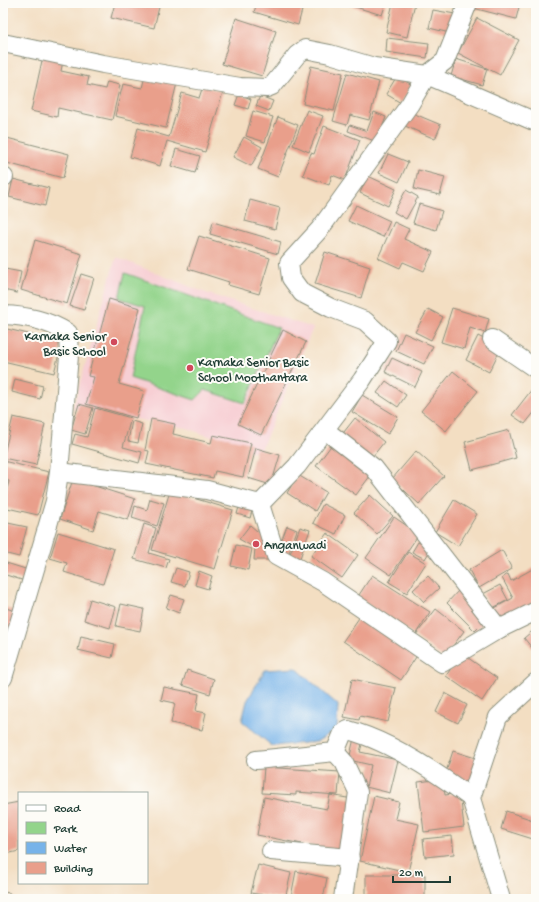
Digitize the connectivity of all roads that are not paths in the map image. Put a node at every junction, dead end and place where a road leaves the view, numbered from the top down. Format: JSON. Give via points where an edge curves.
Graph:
{"nodes":[{"id":1,"x":468,"y":3,"type":"edge"},
{"id":2,"x":3,"y":43,"type":"edge"},
{"id":3,"x":427,"y":75,"type":"junction"},
{"id":4,"x":536,"y":122,"type":"edge"},
{"id":5,"x":3,"y":315,"type":"edge"},
{"id":6,"x":492,"y":339,"type":"dead end"},
{"id":7,"x":536,"y":370,"type":"edge"},
{"id":8,"x":325,"y":430,"type":"junction"},
{"id":9,"x":59,"y":472,"type":"junction"},
{"id":10,"x":260,"y":504,"type":"junction"},
{"id":11,"x":536,"y":610,"type":"edge"},
{"id":12,"x":499,"y":629,"type":"junction"},
{"id":13,"x":3,"y":678,"type":"edge"},
{"id":14,"x":536,"y":682,"type":"edge"},
{"id":15,"x":335,"y":752,"type":"junction"},
{"id":16,"x":256,"y":760,"type":"dead end"},
{"id":17,"x":471,"y":798,"type":"junction"},
{"id":18,"x":271,"y":851,"type":"dead end"},
{"id":19,"x":350,"y":858,"type":"junction"},
{"id":20,"x":343,"y":899,"type":"edge"},
{"id":21,"x":501,"y":899,"type":"edge"}],
"edges":[{"from":1,"to":3,"type":"street","via":[[445,61]]},
{"from":2,"to":3,"type":"street","via":[[103,64],[240,87],[272,86],[305,49],[374,67]]},
{"from":3,"to":4,"type":"street"},
{"from":3,"to":8,"type":"street","via":[[410,104],[320,229],[289,263],[291,278],[302,293],[365,321],[387,341]]},
{"from":5,"to":9,"type":"street","via":[[33,318],[52,323],[68,332],[69,356]]},
{"from":6,"to":7,"type":"street"},
{"from":8,"to":10,"type":"street","via":[[297,466]]},
{"from":8,"to":12,"type":"street","via":[[374,468]]},
{"from":9,"to":10,"type":"street","via":[[207,490]]},
{"from":9,"to":13,"type":"street","via":[[55,501]]},
{"from":10,"to":12,"type":"street","via":[[276,556],[323,582],[442,663]]},
{"from":11,"to":12,"type":"street"},
{"from":14,"to":17,"type":"street","via":[[498,717]]},
{"from":15,"to":16,"type":"street"},
{"from":15,"to":17,"type":"street","via":[[343,733],[348,730],[366,735],[444,778]]},
{"from":15,"to":19,"type":"street","via":[[344,762],[358,792]]},
{"from":17,"to":21,"type":"street"},
{"from":18,"to":19,"type":"street"},
{"from":19,"to":20,"type":"street"}]}
